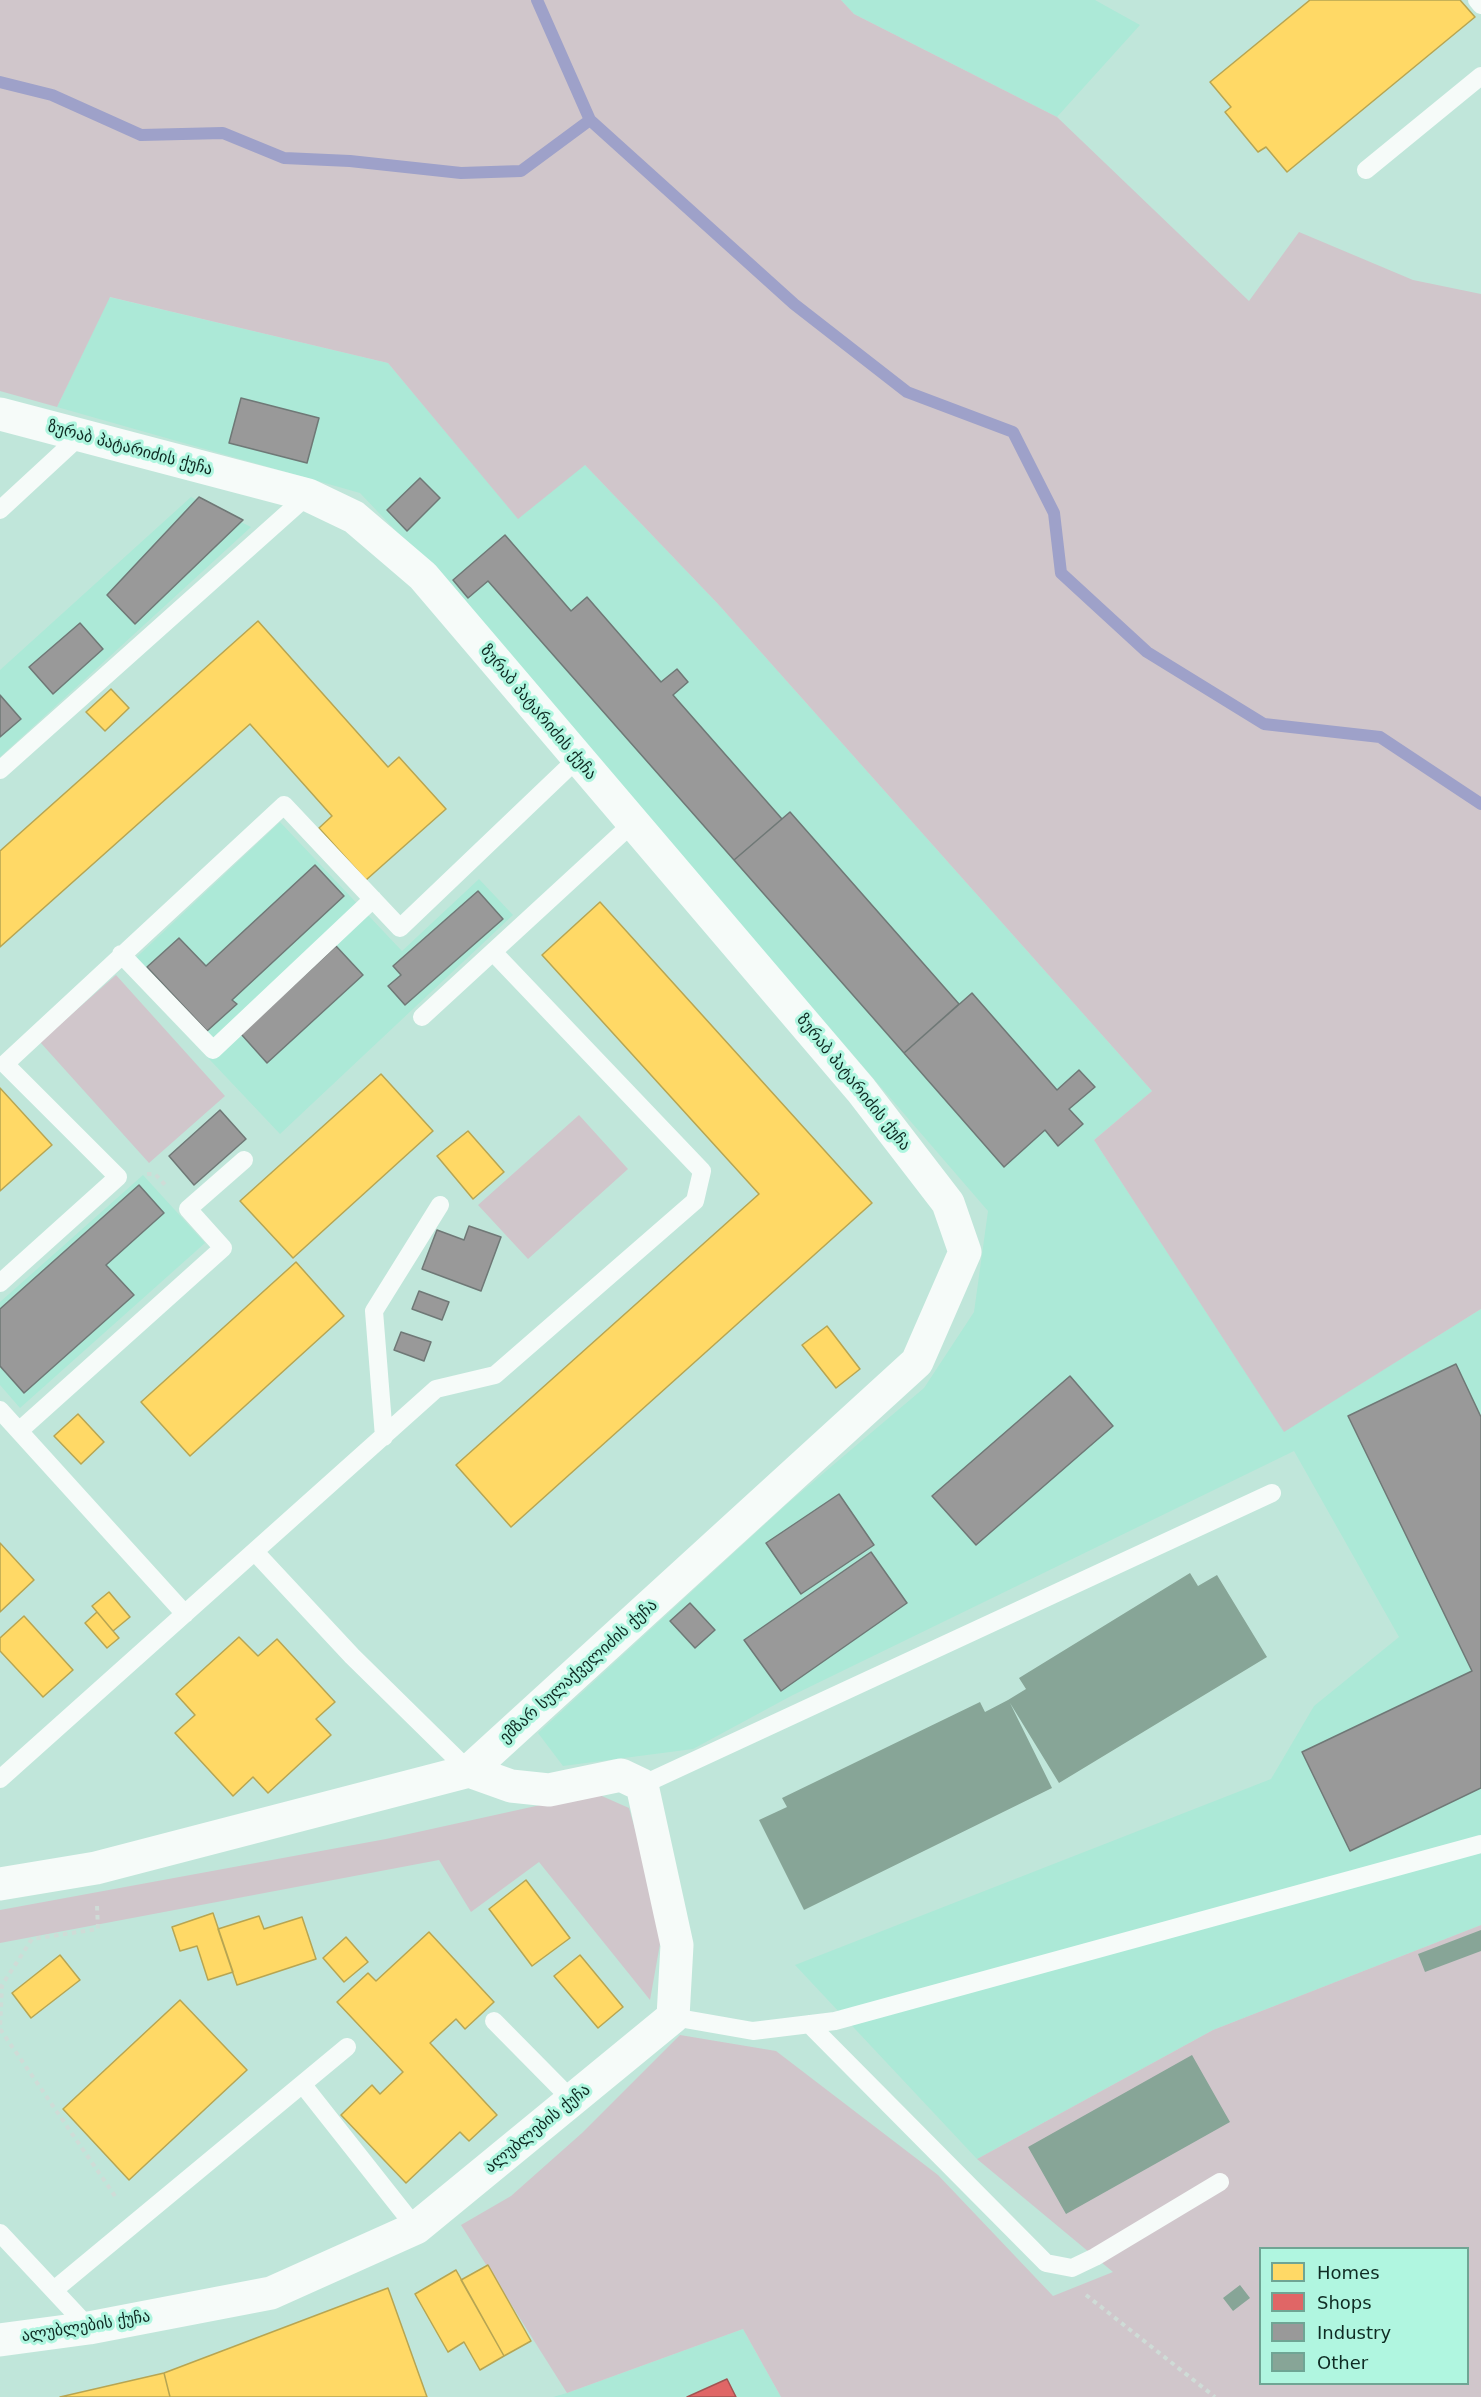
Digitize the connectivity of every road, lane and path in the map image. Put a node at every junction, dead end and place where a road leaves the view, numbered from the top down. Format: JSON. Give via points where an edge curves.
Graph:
{"nodes":[{"id":1,"x":1477,"y":0,"type":"edge"},
{"id":2,"x":1481,"y":5,"type":"edge"},
{"id":3,"x":1481,"y":76,"type":"edge"},
{"id":4,"x":1366,"y":170,"type":"dead end"},
{"id":5,"x":0,"y":414,"type":"edge"},
{"id":6,"x":80,"y":436,"type":"junction"},
{"id":7,"x":308,"y":495,"type":"junction"},
{"id":8,"x":0,"y":510,"type":"edge"},
{"id":9,"x":577,"y":759,"type":"junction"},
{"id":10,"x":0,"y":770,"type":"edge"},
{"id":11,"x":634,"y":822,"type":"junction"},
{"id":12,"x":373,"y":899,"type":"junction"},
{"id":13,"x":494,"y":952,"type":"junction"},
{"id":14,"x":121,"y":954,"type":"junction"},
{"id":15,"x":422,"y":1017,"type":"dead end"},
{"id":16,"x":244,"y":1160,"type":"dead end"},
{"id":17,"x":118,"y":1177,"type":"junction"},
{"id":18,"x":948,"y":1203,"type":"joint"},
{"id":19,"x":440,"y":1205,"type":"dead end"},
{"id":20,"x":188,"y":1209,"type":"junction"},
{"id":21,"x":3,"y":1273,"type":"edge"},
{"id":22,"x":0,"y":1410,"type":"edge"},
{"id":23,"x":19,"y":1431,"type":"junction"},
{"id":24,"x":384,"y":1437,"type":"junction"},
{"id":25,"x":1272,"y":1493,"type":"dead end"},
{"id":26,"x":255,"y":1552,"type":"junction"},
{"id":27,"x":185,"y":1614,"type":"junction"},
{"id":28,"x":470,"y":1771,"type":"junction"},
{"id":29,"x":0,"y":1779,"type":"edge"},
{"id":30,"x":642,"y":1785,"type":"junction"},
{"id":31,"x":1481,"y":1844,"type":"edge"},
{"id":32,"x":96,"y":1868,"type":"junction"},
{"id":33,"x":0,"y":1884,"type":"edge"},
{"id":34,"x":673,"y":2017,"type":"junction"},
{"id":35,"x":494,"y":2021,"type":"dead end"},
{"id":36,"x":809,"y":2024,"type":"junction"},
{"id":37,"x":347,"y":2047,"type":"dead end"},
{"id":38,"x":303,"y":2085,"type":"junction"},
{"id":39,"x":573,"y":2101,"type":"junction"},
{"id":40,"x":1220,"y":2182,"type":"dead end"},
{"id":41,"x":134,"y":2224,"type":"junction"},
{"id":42,"x":416,"y":2228,"type":"junction"},
{"id":43,"x":0,"y":2233,"type":"edge"},
{"id":44,"x":1046,"y":2263,"type":"junction"},
{"id":45,"x":54,"y":2290,"type":"junction"},
{"id":46,"x":89,"y":2328,"type":"junction"},
{"id":47,"x":0,"y":2340,"type":"edge"},
{"id":48,"x":1215,"y":2397,"type":"edge"}],
"edges":[{"from":1,"to":2,"type":"lane"},
{"from":3,"to":4,"type":"lane"},
{"from":5,"to":6,"type":"street","name":"ზურაბ პატარიძის ქუჩა"},
{"from":6,"to":7,"type":"street","name":"ზურაბ პატარიძის ქუჩა"},
{"from":6,"to":8,"type":"lane"},
{"from":7,"to":9,"type":"street","name":"ზურაბ პატარიძის ქუჩა","via":[[354,518],[423,576]]},
{"from":7,"to":10,"type":"lane"},
{"from":9,"to":11,"type":"street","name":"ზურაბ პატარიძის ქუჩა"},
{"from":9,"to":12,"type":"lane","via":[[400,928]]},
{"from":11,"to":13,"type":"lane"},
{"from":11,"to":18,"type":"street","name":"ზურაბ პატარიძის ქუჩა","via":[[861,1090]]},
{"from":12,"to":14,"type":"lane","via":[[284,805]]},
{"from":12,"to":14,"type":"lane","via":[[213,1050]]},
{"from":13,"to":15,"type":"lane"},
{"from":13,"to":24,"type":"lane","via":[[702,1171],[695,1201],[495,1375],[436,1389]]},
{"from":14,"to":17,"type":"lane","via":[[5,1064]]},
{"from":16,"to":20,"type":"lane"},
{"from":17,"to":20,"type":"path","via":[[155,1174]]},
{"from":17,"to":21,"type":"lane"},
{"from":18,"to":28,"type":"street","name":"ემზარ სულაქველიძის ქუჩა","via":[[965,1252],[917,1362]]},
{"from":19,"to":24,"type":"lane","via":[[374,1311]]},
{"from":20,"to":23,"type":"lane","via":[[223,1248]]},
{"from":22,"to":23,"type":"lane"},
{"from":23,"to":27,"type":"lane"},
{"from":24,"to":26,"type":"lane"},
{"from":25,"to":30,"type":"lane"},
{"from":26,"to":27,"type":"lane"},
{"from":26,"to":28,"type":"lane","via":[[352,1656]]},
{"from":27,"to":29,"type":"lane"},
{"from":28,"to":30,"type":"street","via":[[511,1786],[549,1790],[621,1775]]},
{"from":28,"to":32,"type":"street","name":"ემზარ სულაქველიძის ქუჩა"},
{"from":30,"to":34,"type":"street","via":[[677,1945]]},
{"from":31,"to":36,"type":"lane","via":[[835,2021]]},
{"from":32,"to":33,"type":"street","name":"ემზარ სულაქველიძის ქუჩა"},
{"from":32,"to":41,"type":"path","via":[[98,1929],[32,1939],[2,1985],[0,2029]]},
{"from":34,"to":36,"type":"lane","via":[[753,2031]]},
{"from":34,"to":39,"type":"street","name":"ალუბლების ქუჩა"},
{"from":35,"to":39,"type":"lane"},
{"from":36,"to":44,"type":"lane"},
{"from":37,"to":38,"type":"lane"},
{"from":38,"to":41,"type":"lane"},
{"from":38,"to":42,"type":"lane"},
{"from":39,"to":42,"type":"street","name":"ალუბლების ქუჩა"},
{"from":40,"to":44,"type":"lane","via":[[1095,2258],[1072,2268]]},
{"from":41,"to":45,"type":"lane"},
{"from":42,"to":46,"type":"street","name":"ალუბლების ქუჩა","via":[[272,2293]]},
{"from":43,"to":45,"type":"lane"},
{"from":44,"to":48,"type":"path"},
{"from":45,"to":46,"type":"lane"},
{"from":46,"to":47,"type":"street","name":"ალუბლების ქუჩა"}]}
